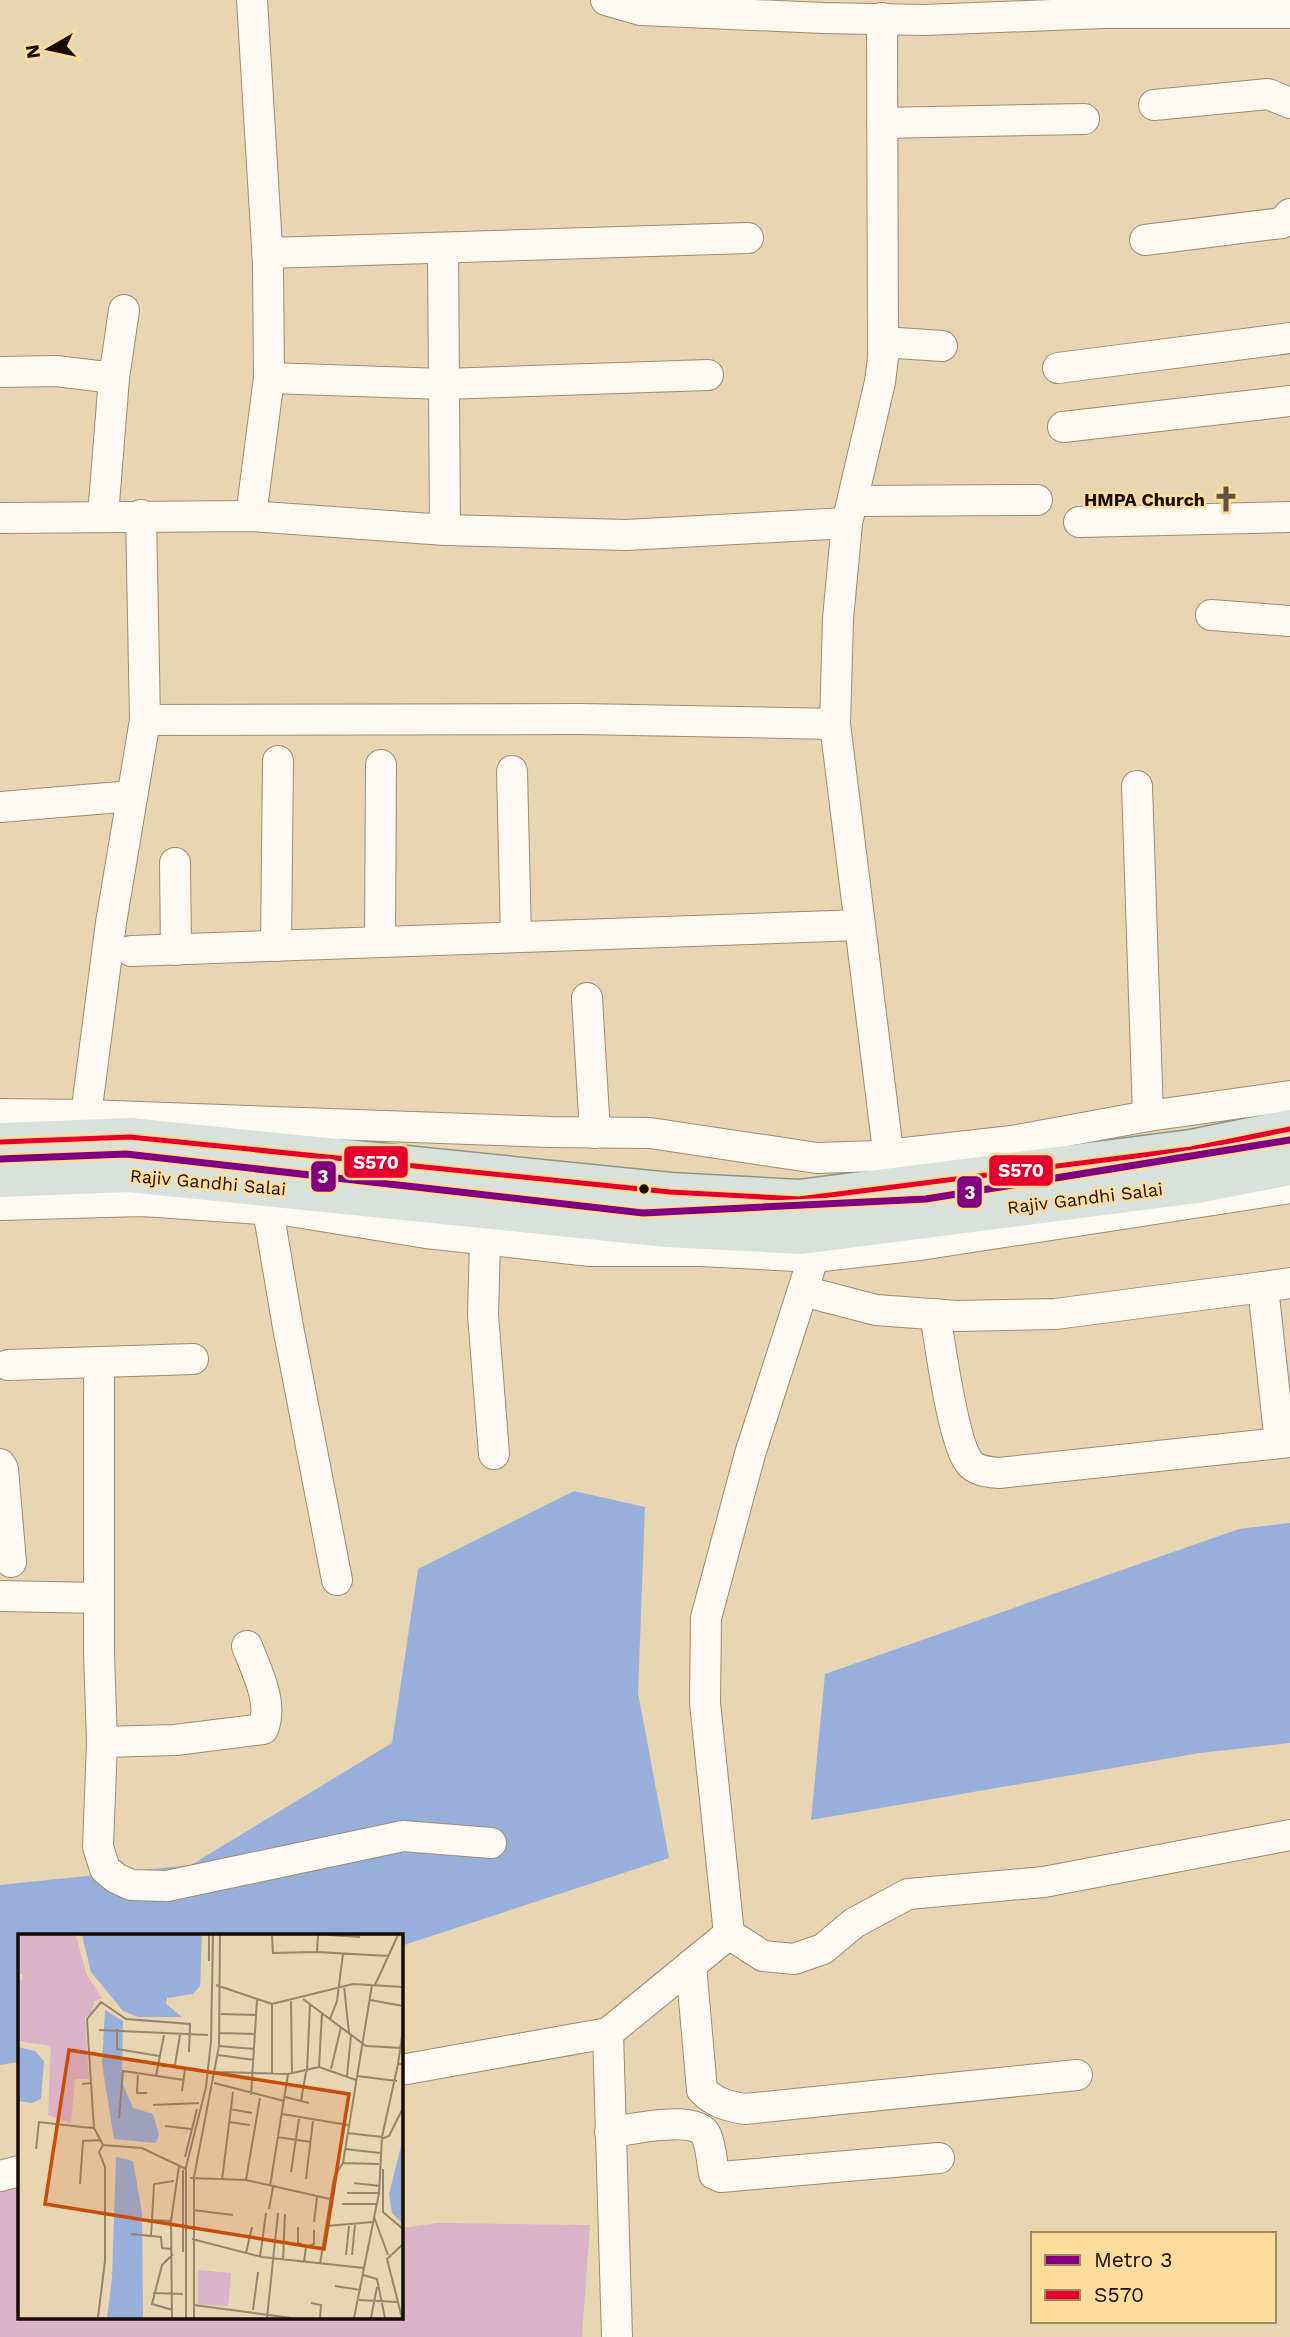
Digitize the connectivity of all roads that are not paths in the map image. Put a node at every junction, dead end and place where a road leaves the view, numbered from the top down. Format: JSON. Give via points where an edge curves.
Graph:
{"nodes":[{"id":1,"x":252,"y":0,"type":"edge"},
{"id":2,"x":606,"y":0,"type":"edge"},
{"id":3,"x":1102,"y":7,"type":"edge"},
{"id":4,"x":1290,"y":13,"type":"edge"},
{"id":5,"x":882,"y":18,"type":"junction"},
{"id":6,"x":1290,"y":103,"type":"edge"},
{"id":7,"x":1154,"y":105,"type":"dead end"},
{"id":8,"x":1084,"y":119,"type":"dead end"},
{"id":9,"x":882,"y":123,"type":"junction"},
{"id":10,"x":1290,"y":214,"type":"edge"},
{"id":11,"x":748,"y":238,"type":"dead end"},
{"id":12,"x":1145,"y":240,"type":"dead end"},
{"id":13,"x":443,"y":249,"type":"junction"},
{"id":14,"x":267,"y":254,"type":"junction"},
{"id":15,"x":124,"y":310,"type":"dead end"},
{"id":16,"x":1290,"y":338,"type":"edge"},
{"id":17,"x":883,"y":342,"type":"junction"},
{"id":18,"x":942,"y":346,"type":"dead end"},
{"id":19,"x":1058,"y":368,"type":"dead end"},
{"id":20,"x":0,"y":372,"type":"edge"},
{"id":21,"x":708,"y":375,"type":"dead end"},
{"id":22,"x":269,"y":377,"type":"junction"},
{"id":23,"x":114,"y":378,"type":"junction"},
{"id":24,"x":443,"y":384,"type":"junction"},
{"id":25,"x":1290,"y":401,"type":"edge"},
{"id":26,"x":1063,"y":427,"type":"dead end"},
{"id":27,"x":1037,"y":500,"type":"dead end"},
{"id":28,"x":850,"y":512,"type":"junction"},
{"id":29,"x":141,"y":515,"type":"junction"},
{"id":30,"x":103,"y":516,"type":"junction"},
{"id":31,"x":251,"y":516,"type":"junction"},
{"id":32,"x":1290,"y":517,"type":"edge"},
{"id":33,"x":0,"y":518,"type":"edge"},
{"id":34,"x":1079,"y":522,"type":"dead end"},
{"id":35,"x":445,"y":530,"type":"junction"},
{"id":36,"x":1211,"y":615,"type":"dead end"},
{"id":37,"x":1290,"y":621,"type":"edge"},
{"id":38,"x":145,"y":720,"type":"junction"},
{"id":39,"x":835,"y":724,"type":"junction"},
{"id":40,"x":278,"y":761,"type":"dead end"},
{"id":41,"x":381,"y":765,"type":"dead end"},
{"id":42,"x":512,"y":771,"type":"dead end"},
{"id":43,"x":1138,"y":786,"type":"dead end"},
{"id":44,"x":132,"y":796,"type":"junction"},
{"id":45,"x":0,"y":807,"type":"edge"},
{"id":46,"x":176,"y":863,"type":"dead end"},
{"id":47,"x":860,"y":925,"type":"junction"},
{"id":48,"x":516,"y":937,"type":"junction"},
{"id":49,"x":380,"y":942,"type":"junction"},
{"id":50,"x":276,"y":946,"type":"junction"},
{"id":51,"x":176,"y":950,"type":"junction"},
{"id":52,"x":131,"y":951,"type":"dead end"},
{"id":53,"x":587,"y":998,"type":"dead end"},
{"id":54,"x":1290,"y":1096,"type":"edge"},
{"id":55,"x":0,"y":1114,"type":"edge"},
{"id":56,"x":86,"y":1115,"type":"junction"},
{"id":57,"x":1149,"y":1116,"type":"junction"},
{"id":58,"x":1290,"y":1129,"type":"edge"},
{"id":59,"x":595,"y":1133,"type":"junction"},
{"id":60,"x":0,"y":1142,"type":"edge"},
{"id":61,"x":1290,"y":1166,"type":"edge"},
{"id":62,"x":891,"y":1171,"type":"junction"},
{"id":63,"x":0,"y":1178,"type":"edge"},
{"id":64,"x":1290,"y":1188,"type":"edge"},
{"id":65,"x":0,"y":1205,"type":"edge"},
{"id":66,"x":268,"y":1210,"type":"junction"},
{"id":67,"x":485,"y":1240,"type":"junction"},
{"id":68,"x":818,"y":1245,"type":"junction"},
{"id":69,"x":1276,"y":1285,"type":"edge"},
{"id":70,"x":803,"y":1291,"type":"junction"},
{"id":71,"x":935,"y":1314,"type":"junction"},
{"id":72,"x":193,"y":1359,"type":"dead end"},
{"id":73,"x":99,"y":1364,"type":"junction"},
{"id":74,"x":8,"y":1365,"type":"dead end"},
{"id":75,"x":1285,"y":1442,"type":"edge"},
{"id":76,"x":494,"y":1454,"type":"dead end"},
{"id":77,"x":0,"y":1464,"type":"edge"},
{"id":78,"x":11,"y":1562,"type":"dead end"},
{"id":79,"x":337,"y":1580,"type":"dead end"},
{"id":80,"x":0,"y":1596,"type":"edge"},
{"id":81,"x":99,"y":1598,"type":"junction"},
{"id":82,"x":247,"y":1646,"type":"dead end"},
{"id":83,"x":102,"y":1742,"type":"junction"},
{"id":84,"x":1290,"y":1835,"type":"edge"},
{"id":85,"x":491,"y":1843,"type":"dead end"},
{"id":86,"x":729,"y":1934,"type":"junction"},
{"id":87,"x":691,"y":1965,"type":"junction"},
{"id":88,"x":608,"y":2033,"type":"junction"},
{"id":89,"x":402,"y":2070,"type":"edge"},
{"id":90,"x":1077,"y":2075,"type":"dead end"},
{"id":91,"x":702,"y":2090,"type":"junction"},
{"id":92,"x":610,"y":2132,"type":"junction"},
{"id":93,"x":706,"y":2134,"type":"junction"},
{"id":94,"x":939,"y":2158,"type":"dead end"},
{"id":95,"x":18,"y":2171,"type":"edge"},
{"id":96,"x":0,"y":2176,"type":"edge"},
{"id":97,"x":617,"y":2337,"type":"edge"}],
"edges":[{"from":1,"to":14,"type":"street"},
{"from":2,"to":5,"type":"street","via":[[641,10],[682,13]]},
{"from":3,"to":4,"type":"street"},
{"from":3,"to":5,"type":"street","via":[[924,20]]},
{"from":5,"to":9,"type":"street"},
{"from":6,"to":7,"type":"street","via":[[1268,94]]},
{"from":8,"to":9,"type":"street"},
{"from":9,"to":17,"type":"street"},
{"from":10,"to":12,"type":"street","via":[[1282,223]]},
{"from":11,"to":13,"type":"street"},
{"from":13,"to":14,"type":"street"},
{"from":13,"to":24,"type":"street"},
{"from":14,"to":22,"type":"street"},
{"from":15,"to":23,"type":"street"},
{"from":16,"to":19,"type":"street"},
{"from":17,"to":18,"type":"street"},
{"from":17,"to":28,"type":"street","via":[[880,382]]},
{"from":20,"to":23,"type":"street","via":[[56,371]]},
{"from":21,"to":24,"type":"street"},
{"from":22,"to":24,"type":"street"},
{"from":22,"to":31,"type":"street"},
{"from":23,"to":30,"type":"street"},
{"from":24,"to":35,"type":"street"},
{"from":25,"to":26,"type":"street"},
{"from":27,"to":28,"type":"street"},
{"from":28,"to":35,"type":"street","via":[[626,535]]},
{"from":28,"to":39,"type":"street","via":[[838,618]]},
{"from":29,"to":30,"type":"street"},
{"from":29,"to":31,"type":"street"},
{"from":29,"to":38,"type":"street"},
{"from":30,"to":33,"type":"street"},
{"from":31,"to":35,"type":"street"},
{"from":32,"to":34,"type":"street"},
{"from":36,"to":37,"type":"street"},
{"from":38,"to":39,"type":"street","via":[[581,719]]},
{"from":38,"to":44,"type":"street"},
{"from":39,"to":47,"type":"street"},
{"from":40,"to":50,"type":"street"},
{"from":41,"to":49,"type":"street"},
{"from":42,"to":48,"type":"street"},
{"from":43,"to":57,"type":"street"},
{"from":44,"to":45,"type":"street"},
{"from":44,"to":56,"type":"street"},
{"from":46,"to":51,"type":"street"},
{"from":47,"to":48,"type":"street"},
{"from":47,"to":62,"type":"street"},
{"from":48,"to":49,"type":"street"},
{"from":49,"to":50,"type":"street"},
{"from":50,"to":51,"type":"street"},
{"from":51,"to":52,"type":"street"},
{"from":53,"to":59,"type":"street"},
{"from":54,"to":57,"type":"street"},
{"from":55,"to":56,"type":"street"},
{"from":56,"to":59,"type":"street"},
{"from":57,"to":62,"type":"street","via":[[1012,1141]]},
{"from":58,"to":62,"type":"main road","name":"Rajiv Gandhi Salai","via":[[1191,1149]]},
{"from":59,"to":62,"type":"street","via":[[650,1133]]},
{"from":60,"to":62,"type":"main road","name":"Rajiv Gandhi Salai","via":[[130,1137],[670,1192],[799,1199]]},
{"from":61,"to":68,"type":"main road","name":"Rajiv Gandhi Salai"},
{"from":63,"to":68,"type":"main road","name":"Rajiv Gandhi Salai","via":[[129,1173],[667,1228],[801,1235]]},
{"from":64,"to":68,"type":"street","via":[[920,1245]]},
{"from":65,"to":66,"type":"street","via":[[142,1201]]},
{"from":66,"to":67,"type":"street"},
{"from":66,"to":79,"type":"street"},
{"from":67,"to":68,"type":"street","via":[[590,1251]]},
{"from":67,"to":76,"type":"street","via":[[483,1315]]},
{"from":68,"to":70,"type":"street"},
{"from":69,"to":71,"type":"street","via":[[1055,1314]]},
{"from":69,"to":75,"type":"street"},
{"from":70,"to":71,"type":"street","via":[[876,1310]]},
{"from":70,"to":86,"type":"street","via":[[750,1454],[706,1618],[705,1703]]},
{"from":71,"to":75,"type":"street","via":[[959,1438],[969,1463],[983,1471],[999,1473]]},
{"from":72,"to":73,"type":"street"},
{"from":73,"to":74,"type":"street"},
{"from":73,"to":81,"type":"street"},
{"from":77,"to":78,"type":"street"},
{"from":80,"to":81,"type":"street"},
{"from":81,"to":83,"type":"street"},
{"from":82,"to":83,"type":"street","via":[[266,1707],[263,1729],[175,1740]]},
{"from":83,"to":85,"type":"street","via":[[98,1847],[105,1869],[131,1885],[167,1886],[403,1836]]},
{"from":84,"to":86,"type":"street","via":[[1044,1882],[908,1894],[854,1923],[822,1949],[794,1959],[763,1956]]},
{"from":86,"to":87,"type":"street"},
{"from":87,"to":88,"type":"street"},
{"from":87,"to":91,"type":"street"},
{"from":88,"to":89,"type":"street"},
{"from":88,"to":92,"type":"street"},
{"from":90,"to":91,"type":"street","via":[[745,2109],[723,2105]]},
{"from":91,"to":93,"type":"street"},
{"from":92,"to":93,"type":"street","via":[[685,2123]]},
{"from":92,"to":97,"type":"street"},
{"from":93,"to":94,"type":"street","via":[[714,2174],[721,2177]]},
{"from":95,"to":96,"type":"street"}]}
